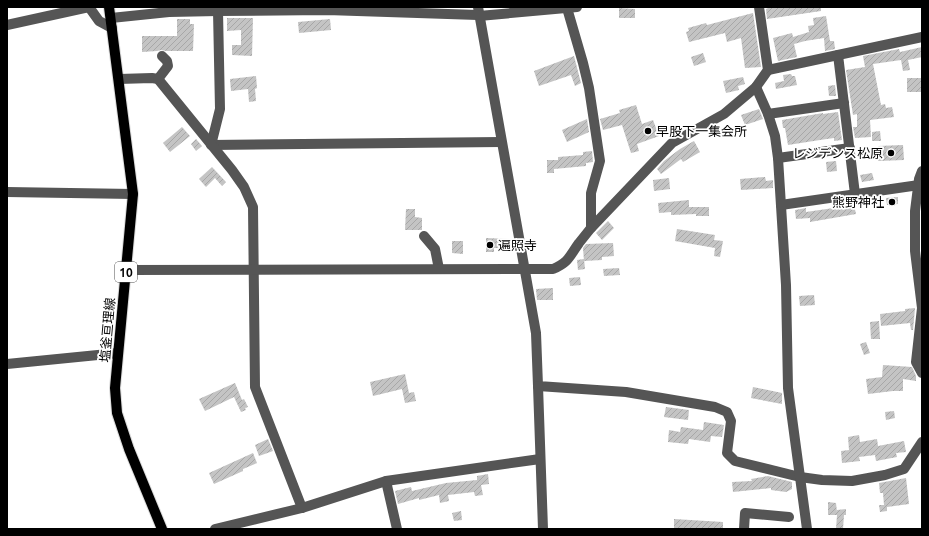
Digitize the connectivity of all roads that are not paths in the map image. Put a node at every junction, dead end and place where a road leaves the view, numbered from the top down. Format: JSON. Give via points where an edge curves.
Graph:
{"nodes":[{"id":1,"x":89,"y":7,"type":"edge"},
{"id":2,"x":109,"y":7,"type":"edge"},
{"id":3,"x":759,"y":7,"type":"edge"},
{"id":4,"x":572,"y":8,"type":"edge"},
{"id":5,"x":218,"y":11,"type":"junction"},
{"id":6,"x":478,"y":11,"type":"edge"},
{"id":7,"x":111,"y":18,"type":"junction"},
{"id":8,"x":7,"y":25,"type":"edge"},
{"id":9,"x":112,"y":28,"type":"junction"},
{"id":10,"x":922,"y":37,"type":"edge"},
{"id":11,"x":838,"y":55,"type":"junction"},
{"id":12,"x":162,"y":56,"type":"dead end"},
{"id":13,"x":768,"y":70,"type":"junction"},
{"id":14,"x":119,"y":79,"type":"junction"},
{"id":15,"x":158,"y":79,"type":"junction"},
{"id":16,"x":756,"y":87,"type":"junction"},
{"id":17,"x":844,"y":103,"type":"junction"},
{"id":18,"x":768,"y":114,"type":"junction"},
{"id":19,"x":501,"y":142,"type":"junction"},
{"id":20,"x":211,"y":145,"type":"junction"},
{"id":21,"x":850,"y":148,"type":"junction"},
{"id":22,"x":778,"y":158,"type":"junction"},
{"id":23,"x":922,"y":171,"type":"edge"},
{"id":24,"x":919,"y":185,"type":"junction"},
{"id":25,"x":7,"y":192,"type":"edge"},
{"id":26,"x":133,"y":194,"type":"junction"},
{"id":27,"x":855,"y":194,"type":"junction"},
{"id":28,"x":781,"y":205,"type":"junction"},
{"id":29,"x":591,"y":228,"type":"junction"},
{"id":30,"x":424,"y":236,"type":"dead end"},
{"id":31,"x":254,"y":269,"type":"junction"},
{"id":32,"x":439,"y":269,"type":"junction"},
{"id":33,"x":524,"y":269,"type":"junction"},
{"id":34,"x":126,"y":270,"type":"junction"},
{"id":35,"x":118,"y":353,"type":"junction"},
{"id":36,"x":7,"y":364,"type":"edge"},
{"id":37,"x":922,"y":373,"type":"edge"},
{"id":38,"x":538,"y":386,"type":"junction"},
{"id":39,"x":922,"y":444,"type":"edge"},
{"id":40,"x":540,"y":459,"type":"junction"},
{"id":41,"x":800,"y":477,"type":"junction"},
{"id":42,"x":386,"y":481,"type":"junction"},
{"id":43,"x":302,"y":508,"type":"junction"},
{"id":44,"x":789,"y":516,"type":"dead end"},
{"id":45,"x":162,"y":529,"type":"edge"},
{"id":46,"x":214,"y":529,"type":"edge"},
{"id":47,"x":397,"y":529,"type":"edge"},
{"id":48,"x":542,"y":529,"type":"edge"},
{"id":49,"x":744,"y":529,"type":"edge"},
{"id":50,"x":807,"y":529,"type":"edge"}],
"edges":[{"from":1,"to":8,"type":"street"},
{"from":1,"to":9,"type":"street","via":[[99,20]]},
{"from":2,"to":7,"type":"main road","name":"塩釜亘理線","number":"10"},
{"from":3,"to":13,"type":"street"},
{"from":4,"to":6,"type":"street"},
{"from":4,"to":29,"type":"street","via":[[600,161],[591,193]]},
{"from":5,"to":6,"type":"street","via":[[327,10],[478,15]]},
{"from":5,"to":7,"type":"street","via":[[169,12]]},
{"from":5,"to":20,"type":"street","via":[[220,109]]},
{"from":6,"to":19,"type":"street"},
{"from":7,"to":9,"type":"main road","name":"塩釜亘理線","number":"10"},
{"from":9,"to":14,"type":"main road","name":"塩釜亘理線","number":"10"},
{"from":10,"to":11,"type":"street"},
{"from":11,"to":13,"type":"street"},
{"from":11,"to":17,"type":"street"},
{"from":12,"to":15,"type":"street","via":[[167,60],[168,66]]},
{"from":13,"to":16,"type":"street"},
{"from":14,"to":15,"type":"street"},
{"from":14,"to":26,"type":"main road","name":"塩釜亘理線","number":"10"},
{"from":15,"to":20,"type":"street"},
{"from":16,"to":18,"type":"street"},
{"from":16,"to":29,"type":"street","via":[[724,114],[672,143]]},
{"from":17,"to":18,"type":"street"},
{"from":17,"to":21,"type":"street"},
{"from":18,"to":22,"type":"street"},
{"from":19,"to":20,"type":"street"},
{"from":19,"to":33,"type":"street"},
{"from":20,"to":31,"type":"street","via":[[244,187],[253,207]]},
{"from":21,"to":22,"type":"street"},
{"from":21,"to":27,"type":"street"},
{"from":22,"to":28,"type":"street"},
{"from":23,"to":24,"type":"street"},
{"from":24,"to":27,"type":"street"},
{"from":24,"to":37,"type":"street","via":[[915,211],[915,251],[922,308],[916,362]]},
{"from":25,"to":26,"type":"street"},
{"from":26,"to":34,"type":"main road","name":"塩釜亘理線","number":"10"},
{"from":27,"to":28,"type":"street"},
{"from":28,"to":41,"type":"street","via":[[788,388]]},
{"from":29,"to":33,"type":"street","via":[[579,242],[570,259],[562,265],[553,269]]},
{"from":30,"to":32,"type":"street","via":[[434,249]]},
{"from":31,"to":32,"type":"street"},
{"from":31,"to":34,"type":"street"},
{"from":31,"to":43,"type":"street","via":[[255,387]]},
{"from":32,"to":33,"type":"street"},
{"from":33,"to":38,"type":"street","via":[[536,333]]},
{"from":34,"to":35,"type":"main road","name":"塩釜亘理線","number":"10"},
{"from":35,"to":36,"type":"street"},
{"from":35,"to":45,"type":"main road","name":"塩釜亘理線","number":"10","via":[[115,388],[117,413]]},
{"from":38,"to":40,"type":"street"},
{"from":38,"to":41,"type":"street","via":[[626,392],[715,407],[727,412],[731,421],[727,453],[735,461]]},
{"from":39,"to":41,"type":"street","via":[[904,469],[885,475],[852,481]]},
{"from":40,"to":42,"type":"street"},
{"from":40,"to":48,"type":"street"},
{"from":41,"to":50,"type":"street"},
{"from":42,"to":43,"type":"street"},
{"from":42,"to":47,"type":"street"},
{"from":43,"to":46,"type":"street"},
{"from":44,"to":49,"type":"street","via":[[745,513]]}]}
